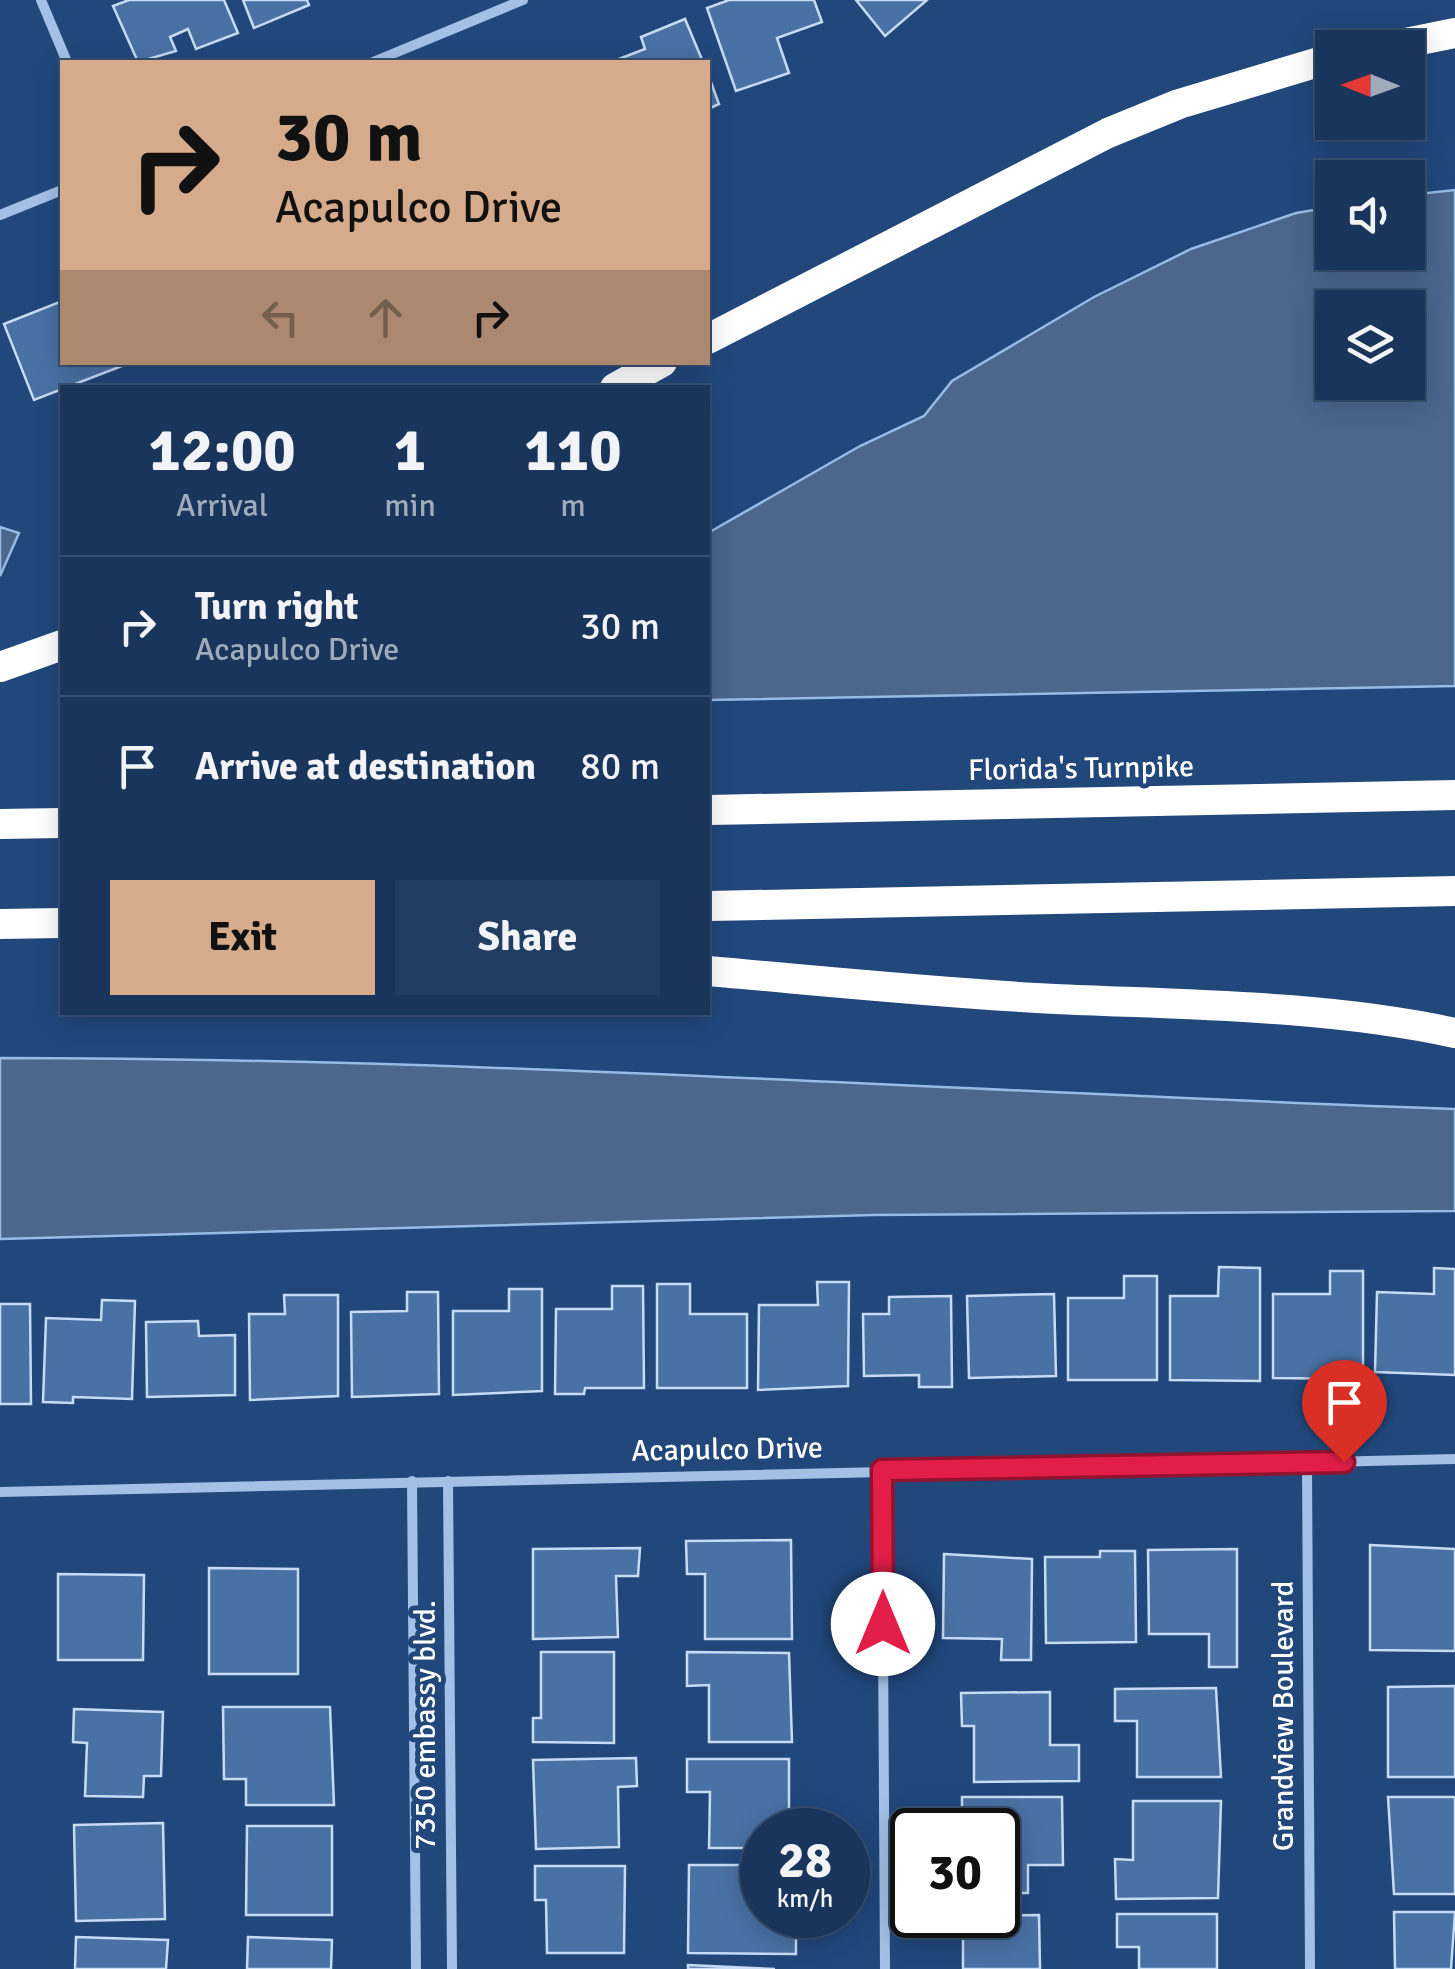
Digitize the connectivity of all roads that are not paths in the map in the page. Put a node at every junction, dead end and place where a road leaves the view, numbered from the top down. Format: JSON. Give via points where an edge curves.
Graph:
{"nodes":[{"id":1,"x":41,"y":0,"type":"edge"},
{"id":2,"x":523,"y":0,"type":"edge"},
{"id":3,"x":1455,"y":34,"type":"edge"},
{"id":4,"x":1425,"y":40,"type":"edge"},
{"id":5,"x":67,"y":60,"type":"edge"},
{"id":6,"x":378,"y":60,"type":"edge"},
{"id":7,"x":1315,"y":63,"type":"edge"},
{"id":8,"x":60,"y":191,"type":"edge"},
{"id":9,"x":0,"y":214,"type":"edge"},
{"id":10,"x":710,"y":338,"type":"edge"},
{"id":11,"x":656,"y":365,"type":"edge"},
{"id":12,"x":620,"y":385,"type":"edge"},
{"id":13,"x":60,"y":647,"type":"edge"},
{"id":14,"x":0,"y":667,"type":"edge"},
{"id":15,"x":1455,"y":796,"type":"edge"},
{"id":16,"x":710,"y":810,"type":"edge"},
{"id":17,"x":60,"y":823,"type":"edge"},
{"id":18,"x":0,"y":824,"type":"edge"},
{"id":19,"x":1455,"y":891,"type":"edge"},
{"id":20,"x":710,"y":906,"type":"edge"},
{"id":21,"x":60,"y":923,"type":"edge"},
{"id":22,"x":0,"y":924,"type":"edge"},
{"id":23,"x":710,"y":971,"type":"edge"},
{"id":24,"x":1455,"y":1033,"type":"edge"},
{"id":25,"x":1455,"y":1459,"type":"edge"},
{"id":26,"x":1307,"y":1464,"type":"junction"},
{"id":27,"x":882,"y":1470,"type":"junction"},
{"id":28,"x":448,"y":1480,"type":"junction"},
{"id":29,"x":412,"y":1481,"type":"junction"},
{"id":30,"x":0,"y":1492,"type":"edge"},
{"id":31,"x":416,"y":1969,"type":"edge"},
{"id":32,"x":452,"y":1969,"type":"edge"},
{"id":33,"x":885,"y":1969,"type":"edge"},
{"id":34,"x":1310,"y":1969,"type":"edge"}],
"edges":[{"from":1,"to":5,"type":"street"},
{"from":2,"to":6,"type":"street"},
{"from":3,"to":4,"type":"highway"},
{"from":7,"to":10,"type":"highway","via":[[1108,133]]},
{"from":8,"to":9,"type":"street"},
{"from":11,"to":12,"type":"highway"},
{"from":13,"to":14,"type":"highway"},
{"from":15,"to":16,"type":"highway","name":"Florida's Turnpike"},
{"from":17,"to":18,"type":"highway"},
{"from":19,"to":20,"type":"highway"},
{"from":21,"to":22,"type":"highway"},
{"from":23,"to":24,"type":"highway","via":[[1406,1022]]},
{"from":25,"to":26,"type":"street","name":"Acapulco Drive"},
{"from":26,"to":27,"type":"street","name":"Acapulco Drive"},
{"from":26,"to":34,"type":"street","name":"Grandview Boulevard"},
{"from":27,"to":28,"type":"street","name":"Acapulco Drive"},
{"from":27,"to":33,"type":"street"},
{"from":28,"to":29,"type":"street","name":"Acapulco Drive"},
{"from":28,"to":32,"type":"street","name":"7350 embassy blvd."},
{"from":29,"to":30,"type":"street","name":"Acapulco Drive"},
{"from":29,"to":31,"type":"street"}]}
